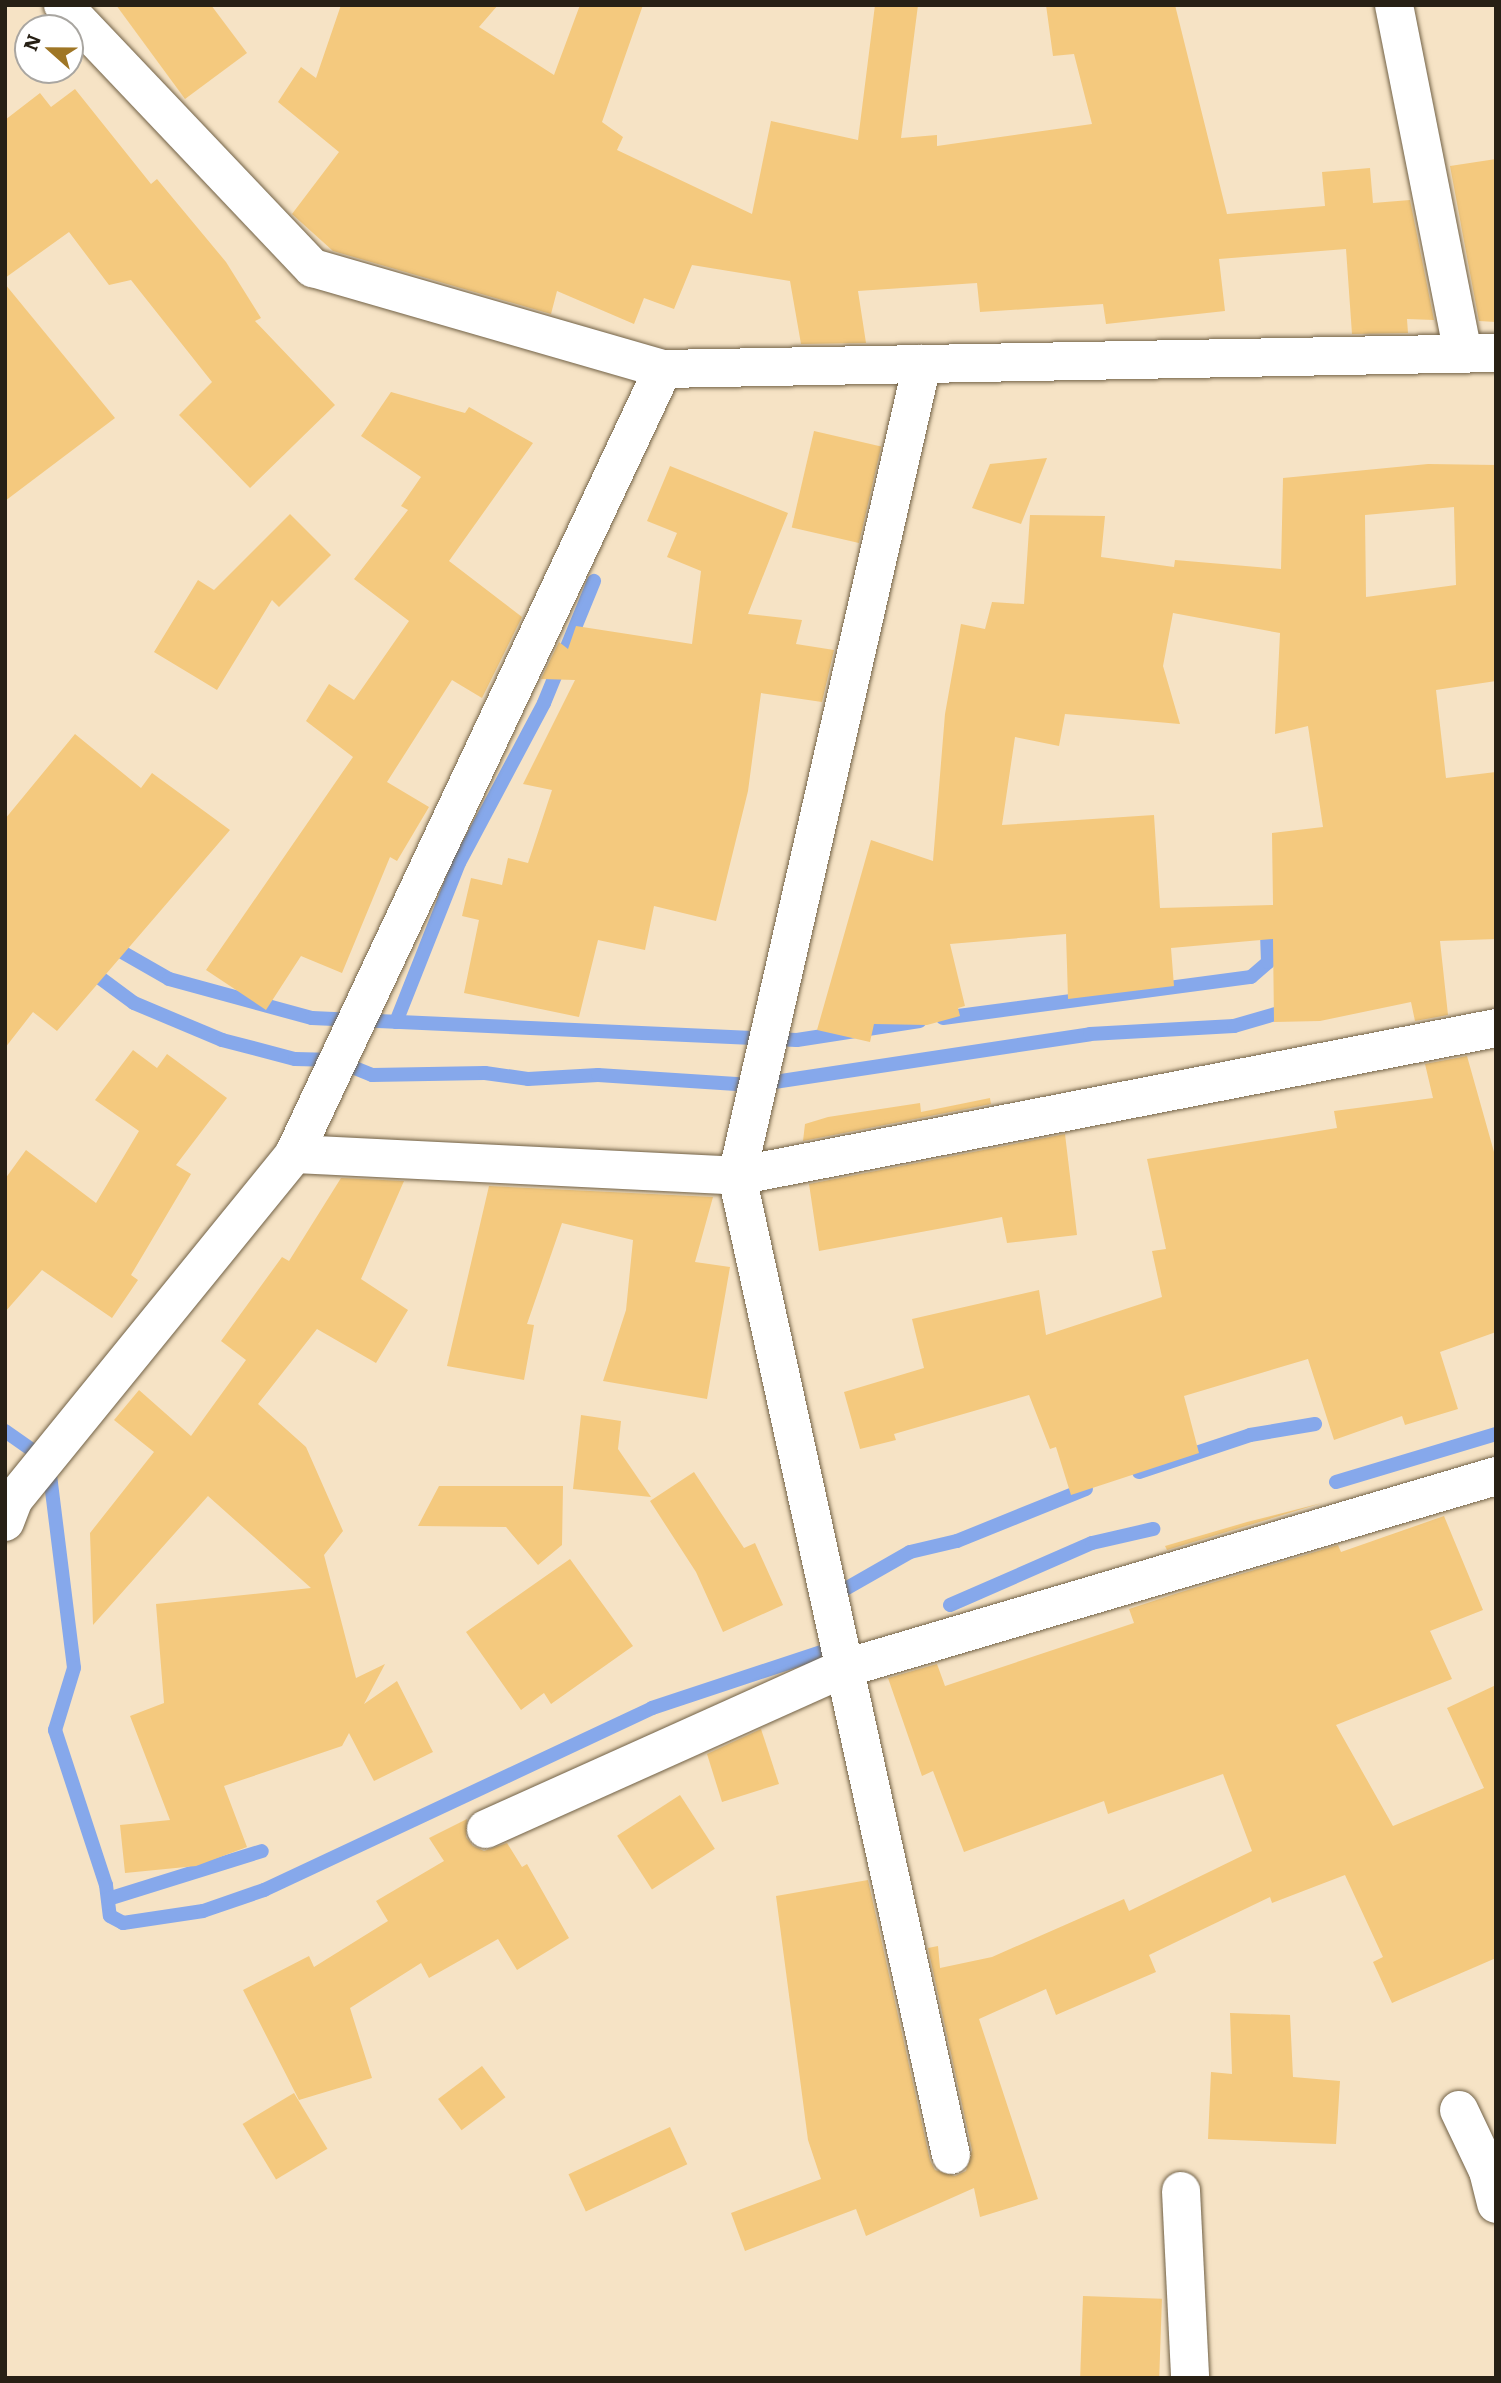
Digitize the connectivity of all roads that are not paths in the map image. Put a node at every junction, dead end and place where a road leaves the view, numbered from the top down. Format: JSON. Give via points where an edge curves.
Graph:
{"nodes":[{"id":1,"x":63,"y":5,"type":"edge"},
{"id":2,"x":1394,"y":5,"type":"edge"},
{"id":3,"x":1479,"y":353,"type":"edge"},
{"id":4,"x":922,"y":364,"type":"junction"},
{"id":5,"x":663,"y":369,"type":"junction"},
{"id":6,"x":1496,"y":1028,"type":"edge"},
{"id":7,"x":294,"y":1154,"type":"junction"},
{"id":8,"x":737,"y":1176,"type":"junction"},
{"id":9,"x":1496,"y":1476,"type":"edge"},
{"id":10,"x":5,"y":1522,"type":"edge"},
{"id":11,"x":842,"y":1669,"type":"junction"},
{"id":12,"x":486,"y":1829,"type":"dead end"},
{"id":13,"x":1459,"y":2110,"type":"dead end"},
{"id":14,"x":951,"y":2155,"type":"dead end"},
{"id":15,"x":1181,"y":2191,"type":"dead end"},
{"id":16,"x":1496,"y":2204,"type":"edge"},
{"id":17,"x":1189,"y":2378,"type":"edge"}],
"edges":[{"from":1,"to":5,"type":"street","via":[[313,268]]},
{"from":2,"to":3,"type":"street"},
{"from":3,"to":4,"type":"street"},
{"from":4,"to":5,"type":"street"},
{"from":4,"to":8,"type":"street"},
{"from":5,"to":7,"type":"street"},
{"from":6,"to":8,"type":"street"},
{"from":7,"to":8,"type":"street"},
{"from":7,"to":10,"type":"street","via":[[14,1499]]},
{"from":8,"to":11,"type":"street"},
{"from":9,"to":11,"type":"street"},
{"from":11,"to":12,"type":"street"},
{"from":11,"to":14,"type":"street"},
{"from":13,"to":16,"type":"street","via":[[1488,2172]]},
{"from":15,"to":17,"type":"street"}]}
